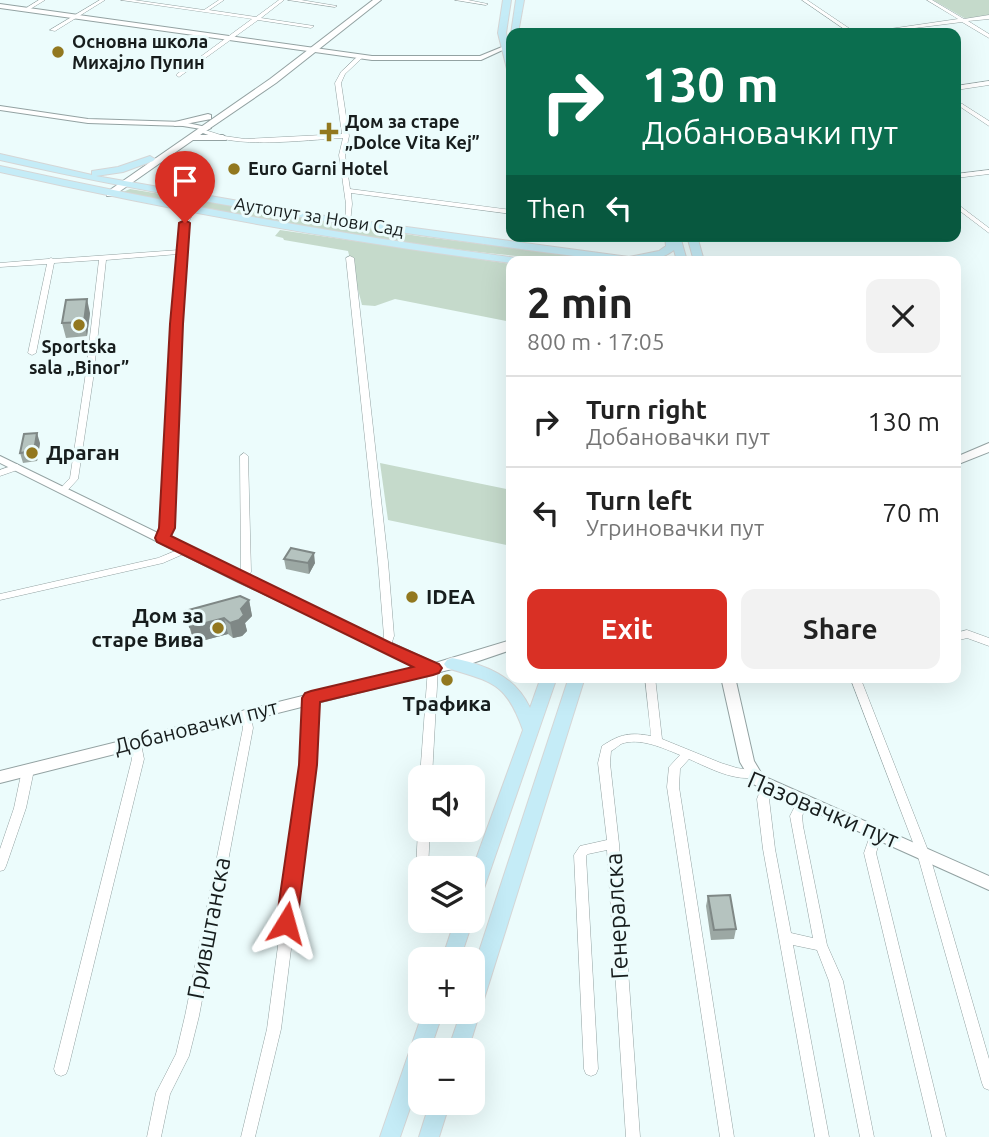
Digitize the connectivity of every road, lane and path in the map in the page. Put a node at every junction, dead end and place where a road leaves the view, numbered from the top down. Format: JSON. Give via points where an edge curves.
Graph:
{"nodes":[{"id":1,"x":43,"y":0,"type":"edge"},
{"id":2,"x":103,"y":0,"type":"edge"},
{"id":3,"x":122,"y":0,"type":"edge"},
{"id":4,"x":163,"y":0,"type":"edge"},
{"id":5,"x":222,"y":0,"type":"edge"},
{"id":6,"x":282,"y":0,"type":"edge"},
{"id":7,"x":290,"y":0,"type":"edge"},
{"id":8,"x":366,"y":0,"type":"edge"},
{"id":9,"x":377,"y":0,"type":"edge"},
{"id":10,"x":457,"y":0,"type":"edge"},
{"id":11,"x":507,"y":0,"type":"edge"},
{"id":12,"x":520,"y":0,"type":"edge"},
{"id":13,"x":804,"y":0,"type":"edge"},
{"id":14,"x":929,"y":0,"type":"edge"},
{"id":15,"x":486,"y":4,"type":"dead end"},
{"id":16,"x":155,"y":5,"type":"junction"},
{"id":17,"x":0,"y":6,"type":"edge"},
{"id":18,"x":335,"y":6,"type":"dead end"},
{"id":19,"x":25,"y":10,"type":"junction"},
{"id":20,"x":205,"y":11,"type":"junction"},
{"id":21,"x":75,"y":17,"type":"junction"},
{"id":22,"x":989,"y":17,"type":"edge"},
{"id":23,"x":257,"y":18,"type":"junction"},
{"id":24,"x":962,"y":20,"type":"junction"},
{"id":25,"x":312,"y":26,"type":"dead end"},
{"id":26,"x":515,"y":28,"type":"edge"},
{"id":27,"x":846,"y":28,"type":"edge"},
{"id":28,"x":902,"y":28,"type":"edge"},
{"id":29,"x":53,"y":30,"type":"dead end"},
{"id":30,"x":989,"y":36,"type":"edge"},
{"id":31,"x":228,"y":39,"type":"junction"},
{"id":32,"x":504,"y":48,"type":"junction"},
{"id":33,"x":303,"y":50,"type":"junction"},
{"id":34,"x":313,"y":51,"type":"junction"},
{"id":35,"x":506,"y":54,"type":"edge"},
{"id":36,"x":360,"y":57,"type":"junction"},
{"id":37,"x":481,"y":58,"type":"junction"},
{"id":38,"x":506,"y":65,"type":"edge"},
{"id":39,"x":178,"y":75,"type":"dead end"},
{"id":40,"x":989,"y":83,"type":"edge"},
{"id":41,"x":961,"y":87,"type":"edge"},
{"id":42,"x":961,"y":105,"type":"edge"},
{"id":43,"x":0,"y":108,"type":"edge"},
{"id":44,"x":219,"y":118,"type":"junction"},
{"id":45,"x":989,"y":124,"type":"edge"},
{"id":46,"x":174,"y":125,"type":"junction"},
{"id":47,"x":197,"y":129,"type":"junction"},
{"id":48,"x":346,"y":135,"type":"junction"},
{"id":49,"x":226,"y":137,"type":"junction"},
{"id":50,"x":0,"y":156,"type":"edge"},
{"id":51,"x":151,"y":162,"type":"junction"},
{"id":52,"x":0,"y":169,"type":"edge"},
{"id":53,"x":989,"y":172,"type":"edge"},
{"id":54,"x":77,"y":174,"type":"junction"},
{"id":55,"x":961,"y":175,"type":"edge"},
{"id":56,"x":120,"y":183,"type":"junction"},
{"id":57,"x":348,"y":191,"type":"junction"},
{"id":58,"x":170,"y":192,"type":"junction"},
{"id":59,"x":106,"y":193,"type":"junction"},
{"id":60,"x":961,"y":209,"type":"edge"},
{"id":61,"x":192,"y":211,"type":"junction"},
{"id":62,"x":506,"y":211,"type":"edge"},
{"id":63,"x":347,"y":223,"type":"junction"},
{"id":64,"x":989,"y":231,"type":"edge"},
{"id":65,"x":672,"y":242,"type":"edge"},
{"id":66,"x":182,"y":252,"type":"junction"},
{"id":67,"x":605,"y":256,"type":"edge"},
{"id":68,"x":642,"y":256,"type":"edge"},
{"id":69,"x":103,"y":257,"type":"junction"},
{"id":70,"x":350,"y":258,"type":"dead end"},
{"id":71,"x":506,"y":259,"type":"edge"},
{"id":72,"x":51,"y":260,"type":"junction"},
{"id":73,"x":0,"y":265,"type":"edge"},
{"id":74,"x":32,"y":354,"type":"dead end"},
{"id":75,"x":989,"y":447,"type":"edge"},
{"id":76,"x":244,"y":456,"type":"dead end"},
{"id":77,"x":0,"y":459,"type":"edge"},
{"id":78,"x":961,"y":459,"type":"edge"},
{"id":79,"x":17,"y":467,"type":"junction"},
{"id":80,"x":0,"y":473,"type":"edge"},
{"id":81,"x":63,"y":490,"type":"junction"},
{"id":82,"x":162,"y":538,"type":"junction"},
{"id":83,"x":185,"y":550,"type":"junction"},
{"id":84,"x":242,"y":579,"type":"junction"},
{"id":85,"x":0,"y":597,"type":"edge"},
{"id":86,"x":961,"y":636,"type":"edge"},
{"id":87,"x":989,"y":642,"type":"edge"},
{"id":88,"x":506,"y":647,"type":"edge"},
{"id":89,"x":385,"y":648,"type":"junction"},
{"id":90,"x":452,"y":664,"type":"junction"},
{"id":91,"x":433,"y":668,"type":"junction"},
{"id":92,"x":548,"y":683,"type":"edge"},
{"id":93,"x":575,"y":683,"type":"edge"},
{"id":94,"x":651,"y":683,"type":"edge"},
{"id":95,"x":729,"y":683,"type":"edge"},
{"id":96,"x":857,"y":683,"type":"edge"},
{"id":97,"x":311,"y":698,"type":"junction"},
{"id":98,"x":246,"y":714,"type":"junction"},
{"id":99,"x":530,"y":729,"type":"junction"},
{"id":100,"x":657,"y":741,"type":"junction"},
{"id":101,"x":136,"y":742,"type":"junction"},
{"id":102,"x":687,"y":754,"type":"junction"},
{"id":103,"x":427,"y":765,"type":"edge"},
{"id":104,"x":28,"y":770,"type":"junction"},
{"id":105,"x":752,"y":774,"type":"junction"},
{"id":106,"x":0,"y":777,"type":"edge"},
{"id":107,"x":767,"y":786,"type":"junction"},
{"id":108,"x":803,"y":801,"type":"junction"},
{"id":109,"x":876,"y":834,"type":"junction"},
{"id":110,"x":613,"y":844,"type":"junction"},
{"id":111,"x":922,"y":853,"type":"junction"},
{"id":112,"x":485,"y":859,"type":"edge"},
{"id":113,"x":0,"y":866,"type":"edge"},
{"id":114,"x":989,"y":883,"type":"edge"},
{"id":115,"x":786,"y":938,"type":"junction"},
{"id":116,"x":821,"y":945,"type":"junction"},
{"id":117,"x":485,"y":964,"type":"edge"},
{"id":118,"x":429,"y":1024,"type":"edge"},
{"id":119,"x":61,"y":1069,"type":"dead end"},
{"id":120,"x":591,"y":1069,"type":"dead end"},
{"id":121,"x":989,"y":1083,"type":"edge"},
{"id":122,"x":436,"y":1115,"type":"edge"},
{"id":123,"x":154,"y":1137,"type":"edge"},
{"id":124,"x":248,"y":1137,"type":"edge"},
{"id":125,"x":390,"y":1137,"type":"edge"},
{"id":126,"x":429,"y":1137,"type":"edge"},
{"id":127,"x":633,"y":1137,"type":"edge"},
{"id":128,"x":727,"y":1137,"type":"edge"},
{"id":129,"x":822,"y":1137,"type":"edge"},
{"id":130,"x":867,"y":1137,"type":"edge"},
{"id":131,"x":939,"y":1137,"type":"edge"}],
"edges":[{"from":1,"to":19,"type":"street"},
{"from":2,"to":21,"type":"street"},
{"from":3,"to":16,"type":"street"},
{"from":4,"to":16,"type":"street"},
{"from":5,"to":20,"type":"street"},
{"from":6,"to":23,"type":"street"},
{"from":7,"to":18,"type":"street"},
{"from":8,"to":33,"type":"main road"},
{"from":9,"to":34,"type":"main road"},
{"from":10,"to":15,"type":"street"},
{"from":11,"to":32,"type":"main road"},
{"from":12,"to":26,"type":"main road"},
{"from":13,"to":27,"type":"street"},
{"from":14,"to":24,"type":"street"},
{"from":16,"to":20,"type":"street"},
{"from":17,"to":19,"type":"street"},
{"from":19,"to":21,"type":"street"},
{"from":20,"to":23,"type":"street"},
{"from":21,"to":29,"type":"street"},
{"from":21,"to":31,"type":"street"},
{"from":22,"to":24,"type":"street"},
{"from":23,"to":25,"type":"street"},
{"from":23,"to":31,"type":"street"},
{"from":24,"to":28,"type":"street"},
{"from":24,"to":30,"type":"street"},
{"from":31,"to":33,"type":"street"},
{"from":31,"to":39,"type":"street"},
{"from":32,"to":35,"type":"main road"},
{"from":32,"to":37,"type":"street"},
{"from":33,"to":34,"type":"street"},
{"from":33,"to":47,"type":"main road"},
{"from":34,"to":36,"type":"street"},
{"from":34,"to":44,"type":"main road"},
{"from":36,"to":37,"type":"street"},
{"from":36,"to":48,"type":"street","via":[[339,80]]},
{"from":37,"to":38,"type":"street"},
{"from":40,"to":41,"type":"street"},
{"from":42,"to":45,"type":"street"},
{"from":43,"to":46,"type":"street","via":[[81,121]]},
{"from":44,"to":47,"type":"main road"},
{"from":44,"to":49,"type":"main road"},
{"from":46,"to":47,"type":"main road"},
{"from":46,"to":47,"type":"main road"},
{"from":47,"to":49,"type":"street"},
{"from":47,"to":49,"type":"main road","via":[[209,136]]},
{"from":47,"to":51,"type":"main road"},
{"from":48,"to":49,"type":"street","via":[[272,141]]},
{"from":48,"to":57,"type":"street","via":[[342,158]]},
{"from":50,"to":54,"type":"main road","name":"Аутопут за Нови Сад"},
{"from":51,"to":54,"type":"main road","via":[[112,172]]},
{"from":51,"to":56,"type":"main road"},
{"from":51,"to":58,"type":"main road","via":[[145,180]]},
{"from":52,"to":59,"type":"main road","name":"Аутопут за Нови Сад"},
{"from":53,"to":55,"type":"street"},
{"from":54,"to":56,"type":"main road","name":"Аутопут за Нови Сад"},
{"from":56,"to":58,"type":"main road","name":"Аутопут за Нови Сад"},
{"from":56,"to":59,"type":"main road"},
{"from":57,"to":62,"type":"street"},
{"from":57,"to":63,"type":"street"},
{"from":58,"to":63,"type":"main road","name":"Аутопут за Нови Сад"},
{"from":59,"to":61,"type":"main road","name":"Аутопут за Нови Сад"},
{"from":60,"to":64,"type":"street"},
{"from":61,"to":66,"type":"street","via":[[185,223]]},
{"from":61,"to":71,"type":"main road","name":"Аутопут за Нови Сад"},
{"from":63,"to":67,"type":"main road","name":"Аутопут за Нови Сад"},
{"from":65,"to":68,"type":"main road","via":[[662,254]]},
{"from":66,"to":69,"type":"street"},
{"from":66,"to":82,"type":"street","via":[[167,528]]},
{"from":69,"to":72,"type":"street"},
{"from":69,"to":81,"type":"street","via":[[74,479]]},
{"from":70,"to":89,"type":"street","via":[[383,562],[389,636]]},
{"from":72,"to":73,"type":"street"},
{"from":72,"to":74,"type":"street"},
{"from":75,"to":78,"type":"main road"},
{"from":76,"to":84,"type":"street","via":[[246,572]]},
{"from":77,"to":79,"type":"street"},
{"from":79,"to":80,"type":"street"},
{"from":79,"to":81,"type":"street"},
{"from":81,"to":82,"type":"street"},
{"from":82,"to":83,"type":"street"},
{"from":83,"to":84,"type":"street"},
{"from":83,"to":85,"type":"street","via":[[160,561]]},
{"from":84,"to":89,"type":"street"},
{"from":86,"to":87,"type":"street"},
{"from":88,"to":90,"type":"street","name":"Добановачки пут"},
{"from":89,"to":91,"type":"street"},
{"from":90,"to":91,"type":"street","name":"Добановачки пут"},
{"from":90,"to":99,"type":"main road","via":[[488,674],[512,689]]},
{"from":91,"to":97,"type":"street","name":"Добановачки пут"},
{"from":91,"to":103,"type":"street"},
{"from":92,"to":99,"type":"main road"},
{"from":93,"to":117,"type":"main road"},
{"from":94,"to":100,"type":"street"},
{"from":95,"to":105,"type":"street"},
{"from":96,"to":111,"type":"street"},
{"from":97,"to":98,"type":"street","name":"Добановачки пут"},
{"from":97,"to":124,"type":"street","via":[[308,765],[274,1029]]},
{"from":98,"to":101,"type":"street","name":"Добановачки пут"},
{"from":98,"to":123,"type":"street","name":"Гривштанска","via":[[248,729],[192,1016],[182,1056],[163,1093]]},
{"from":99,"to":112,"type":"main road"},
{"from":100,"to":102,"type":"street","name":"Пазовачки пут"},
{"from":100,"to":110,"type":"street","name":"Генералска","via":[[625,739],[606,749]]},
{"from":101,"to":104,"type":"street","name":"Добановачки пут"},
{"from":101,"to":119,"type":"street","via":[[138,759]]},
{"from":102,"to":105,"type":"street","name":"Пазовачки пут","via":[[736,773]]},
{"from":102,"to":128,"type":"street","via":[[675,767],[673,787]]},
{"from":104,"to":106,"type":"street","name":"Добановачки пут"},
{"from":104,"to":113,"type":"street"},
{"from":105,"to":107,"type":"street","name":"Пазовачки пут"},
{"from":107,"to":108,"type":"street","name":"Пазовачки пут"},
{"from":107,"to":115,"type":"street","via":[[765,822]]},
{"from":108,"to":109,"type":"street","name":"Пазовачки пут"},
{"from":108,"to":116,"type":"street","via":[[796,821]]},
{"from":109,"to":111,"type":"street","name":"Пазовачки пут"},
{"from":109,"to":131,"type":"street","via":[[870,853]]},
{"from":110,"to":120,"type":"street","via":[[584,849],[580,855]]},
{"from":110,"to":127,"type":"street","name":"Генералска"},
{"from":111,"to":114,"type":"street","name":"Пазовачки пут"},
{"from":111,"to":121,"type":"street"},
{"from":115,"to":116,"type":"street"},
{"from":115,"to":129,"type":"street"},
{"from":116,"to":130,"type":"street","via":[[836,981]]},
{"from":118,"to":125,"type":"main road"},
{"from":122,"to":126,"type":"main road"}]}
